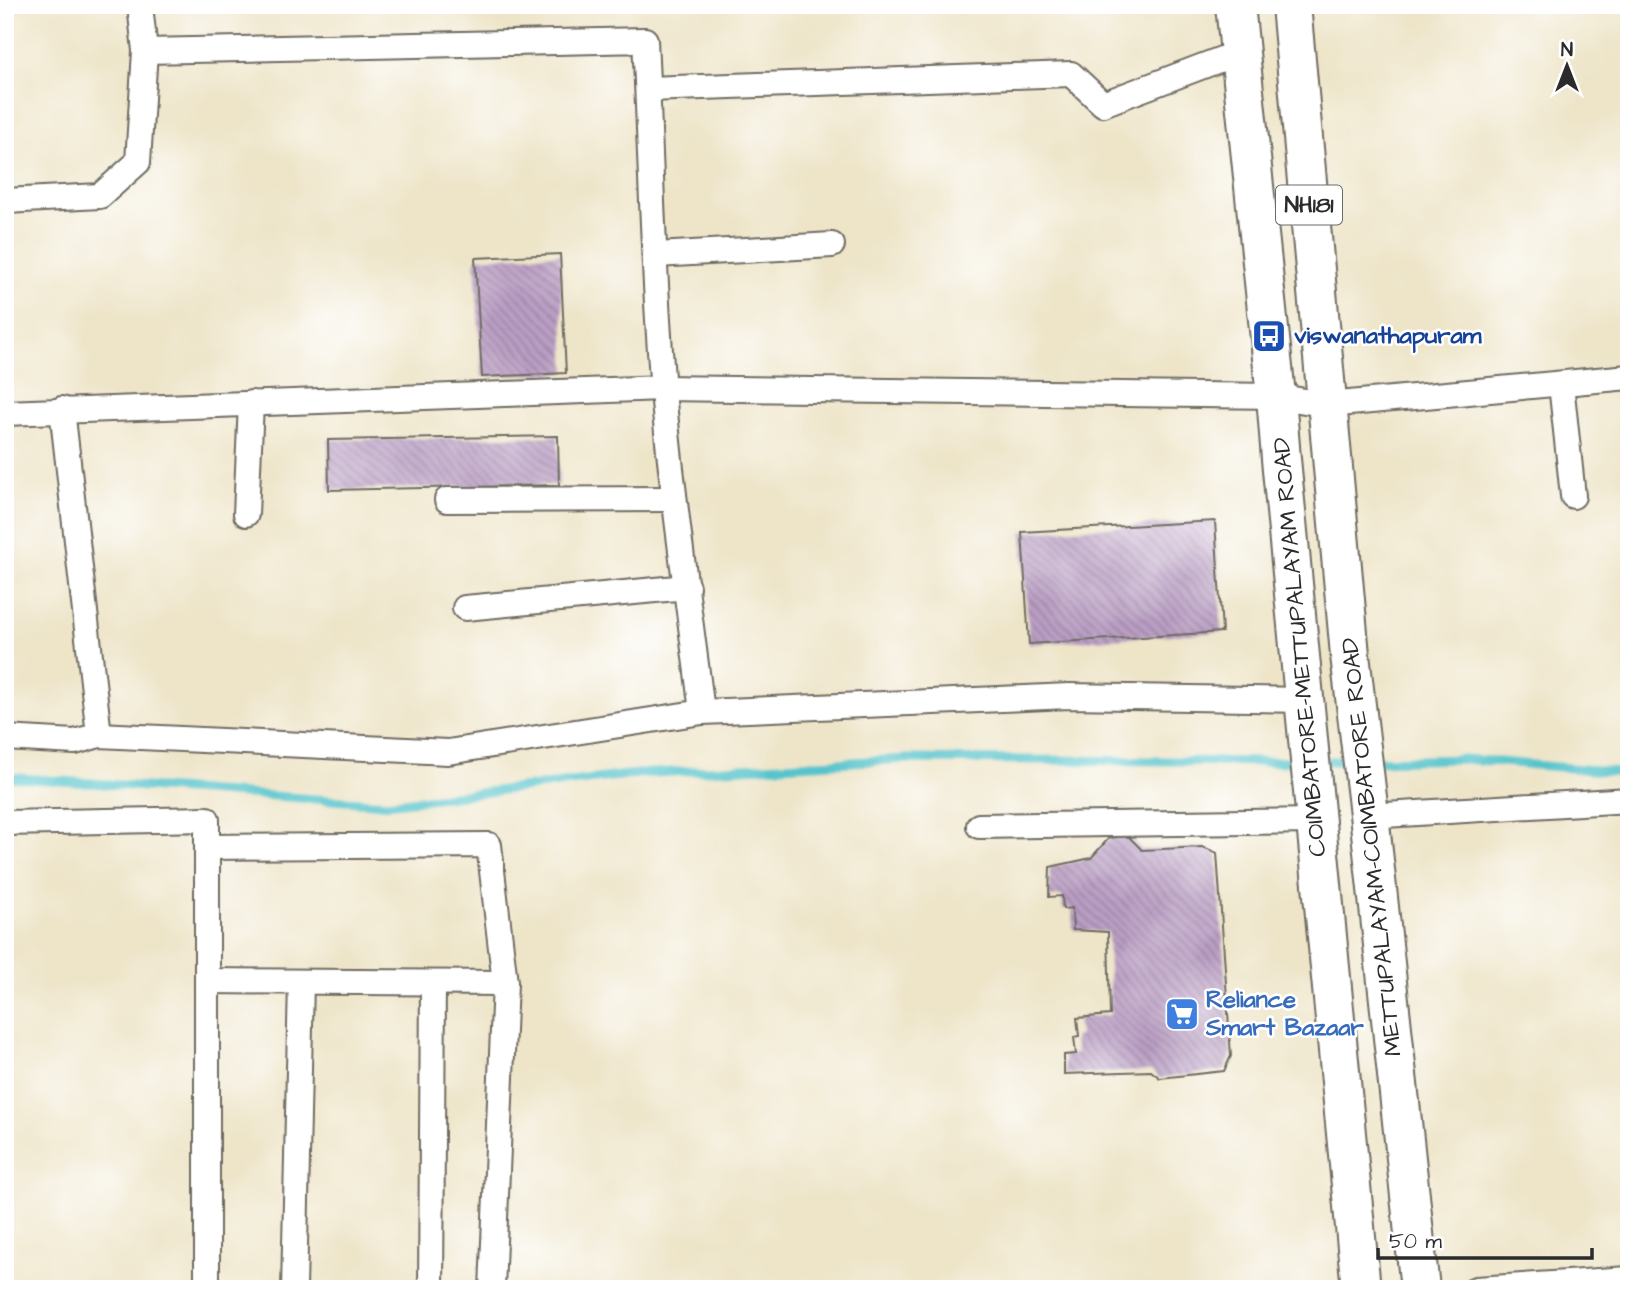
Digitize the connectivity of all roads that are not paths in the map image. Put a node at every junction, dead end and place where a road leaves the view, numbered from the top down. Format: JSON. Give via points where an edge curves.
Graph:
{"nodes":[{"id":1,"x":140,"y":5,"type":"edge"},
{"id":2,"x":1235,"y":5,"type":"edge"},
{"id":3,"x":1290,"y":5,"type":"edge"},
{"id":4,"x":145,"y":51,"type":"junction"},
{"id":5,"x":1240,"y":52,"type":"junction"},
{"id":6,"x":648,"y":89,"type":"junction"},
{"id":7,"x":5,"y":201,"type":"edge"},
{"id":8,"x":832,"y":245,"type":"dead end"},
{"id":9,"x":656,"y":255,"type":"junction"},
{"id":10,"x":1629,"y":377,"type":"edge"},
{"id":11,"x":1561,"y":383,"type":"junction"},
{"id":12,"x":662,"y":388,"type":"junction"},
{"id":13,"x":1276,"y":396,"type":"junction"},
{"id":14,"x":251,"y":403,"type":"junction"},
{"id":15,"x":1328,"y":405,"type":"junction"},
{"id":16,"x":62,"y":409,"type":"junction"},
{"id":17,"x":5,"y":413,"type":"edge"},
{"id":18,"x":1573,"y":496,"type":"dead end"},
{"id":19,"x":673,"y":499,"type":"junction"},
{"id":20,"x":447,"y":500,"type":"dead end"},
{"id":21,"x":246,"y":514,"type":"dead end"},
{"id":22,"x":687,"y":587,"type":"junction"},
{"id":23,"x":465,"y":608,"type":"dead end"},
{"id":24,"x":1304,"y":701,"type":"junction"},
{"id":25,"x":702,"y":712,"type":"junction"},
{"id":26,"x":99,"y":735,"type":"junction"},
{"id":27,"x":5,"y":738,"type":"edge"},
{"id":28,"x":1629,"y":800,"type":"edge"},
{"id":29,"x":1315,"y":809,"type":"junction"},
{"id":30,"x":1369,"y":815,"type":"junction"},
{"id":31,"x":5,"y":823,"type":"edge"},
{"id":32,"x":979,"y":826,"type":"dead end"},
{"id":33,"x":207,"y":847,"type":"junction"},
{"id":34,"x":207,"y":981,"type":"junction"},
{"id":35,"x":301,"y":982,"type":"junction"},
{"id":36,"x":433,"y":983,"type":"junction"},
{"id":37,"x":505,"y":984,"type":"junction"},
{"id":38,"x":1629,"y":1279,"type":"edge"},
{"id":39,"x":207,"y":1289,"type":"edge"},
{"id":40,"x":294,"y":1289,"type":"edge"},
{"id":41,"x":431,"y":1289,"type":"edge"},
{"id":42,"x":492,"y":1289,"type":"edge"},
{"id":43,"x":1361,"y":1289,"type":"edge"},
{"id":44,"x":1420,"y":1289,"type":"edge"},
{"id":45,"x":1476,"y":1289,"type":"edge"}],
"edges":[{"from":1,"to":4,"type":"street"},
{"from":2,"to":5,"type":"highway","name":"COIMBATORE-METTUPALAYAM ROAD","number":"NH181"},
{"from":3,"to":15,"type":"highway","name":"METTUPALAYAM-COIMBATORE ROAD","number":"NH181"},
{"from":4,"to":6,"type":"street","via":[[645,40]]},
{"from":4,"to":7,"type":"street","via":[[138,162],[100,196]]},
{"from":5,"to":6,"type":"street","via":[[1103,104],[1072,74]]},
{"from":5,"to":13,"type":"highway","name":"COIMBATORE-METTUPALAYAM ROAD","number":"NH181"},
{"from":6,"to":9,"type":"street"},
{"from":8,"to":9,"type":"street"},
{"from":9,"to":12,"type":"street"},
{"from":10,"to":11,"type":"street"},
{"from":11,"to":15,"type":"street"},
{"from":11,"to":18,"type":"street"},
{"from":12,"to":13,"type":"street"},
{"from":12,"to":14,"type":"street"},
{"from":12,"to":19,"type":"street"},
{"from":13,"to":15,"type":"street"},
{"from":13,"to":24,"type":"highway","name":"COIMBATORE-METTUPALAYAM ROAD","number":"NH181"},
{"from":14,"to":16,"type":"street"},
{"from":14,"to":21,"type":"street"},
{"from":15,"to":30,"type":"highway","name":"METTUPALAYAM-COIMBATORE ROAD","number":"NH181"},
{"from":16,"to":17,"type":"street"},
{"from":16,"to":26,"type":"street"},
{"from":19,"to":20,"type":"street"},
{"from":19,"to":22,"type":"street"},
{"from":22,"to":23,"type":"street"},
{"from":22,"to":25,"type":"street"},
{"from":24,"to":25,"type":"street","via":[[1069,696]]},
{"from":24,"to":29,"type":"highway","name":"COIMBATORE-METTUPALAYAM ROAD","number":"NH181"},
{"from":25,"to":26,"type":"street","via":[[448,752]]},
{"from":26,"to":27,"type":"street","via":[[75,742]]},
{"from":28,"to":30,"type":"street"},
{"from":29,"to":32,"type":"street"},
{"from":29,"to":43,"type":"highway","name":"COIMBATORE-METTUPALAYAM ROAD","number":"NH181"},
{"from":30,"to":44,"type":"highway","name":"METTUPALAYAM-COIMBATORE ROAD","number":"NH181"},
{"from":31,"to":33,"type":"street","via":[[207,819]]},
{"from":33,"to":34,"type":"street"},
{"from":33,"to":37,"type":"street","via":[[489,845]]},
{"from":34,"to":35,"type":"street"},
{"from":34,"to":39,"type":"street"},
{"from":35,"to":36,"type":"street"},
{"from":35,"to":40,"type":"street"},
{"from":36,"to":37,"type":"street"},
{"from":36,"to":41,"type":"street"},
{"from":37,"to":42,"type":"street"},
{"from":38,"to":45,"type":"street"}]}
